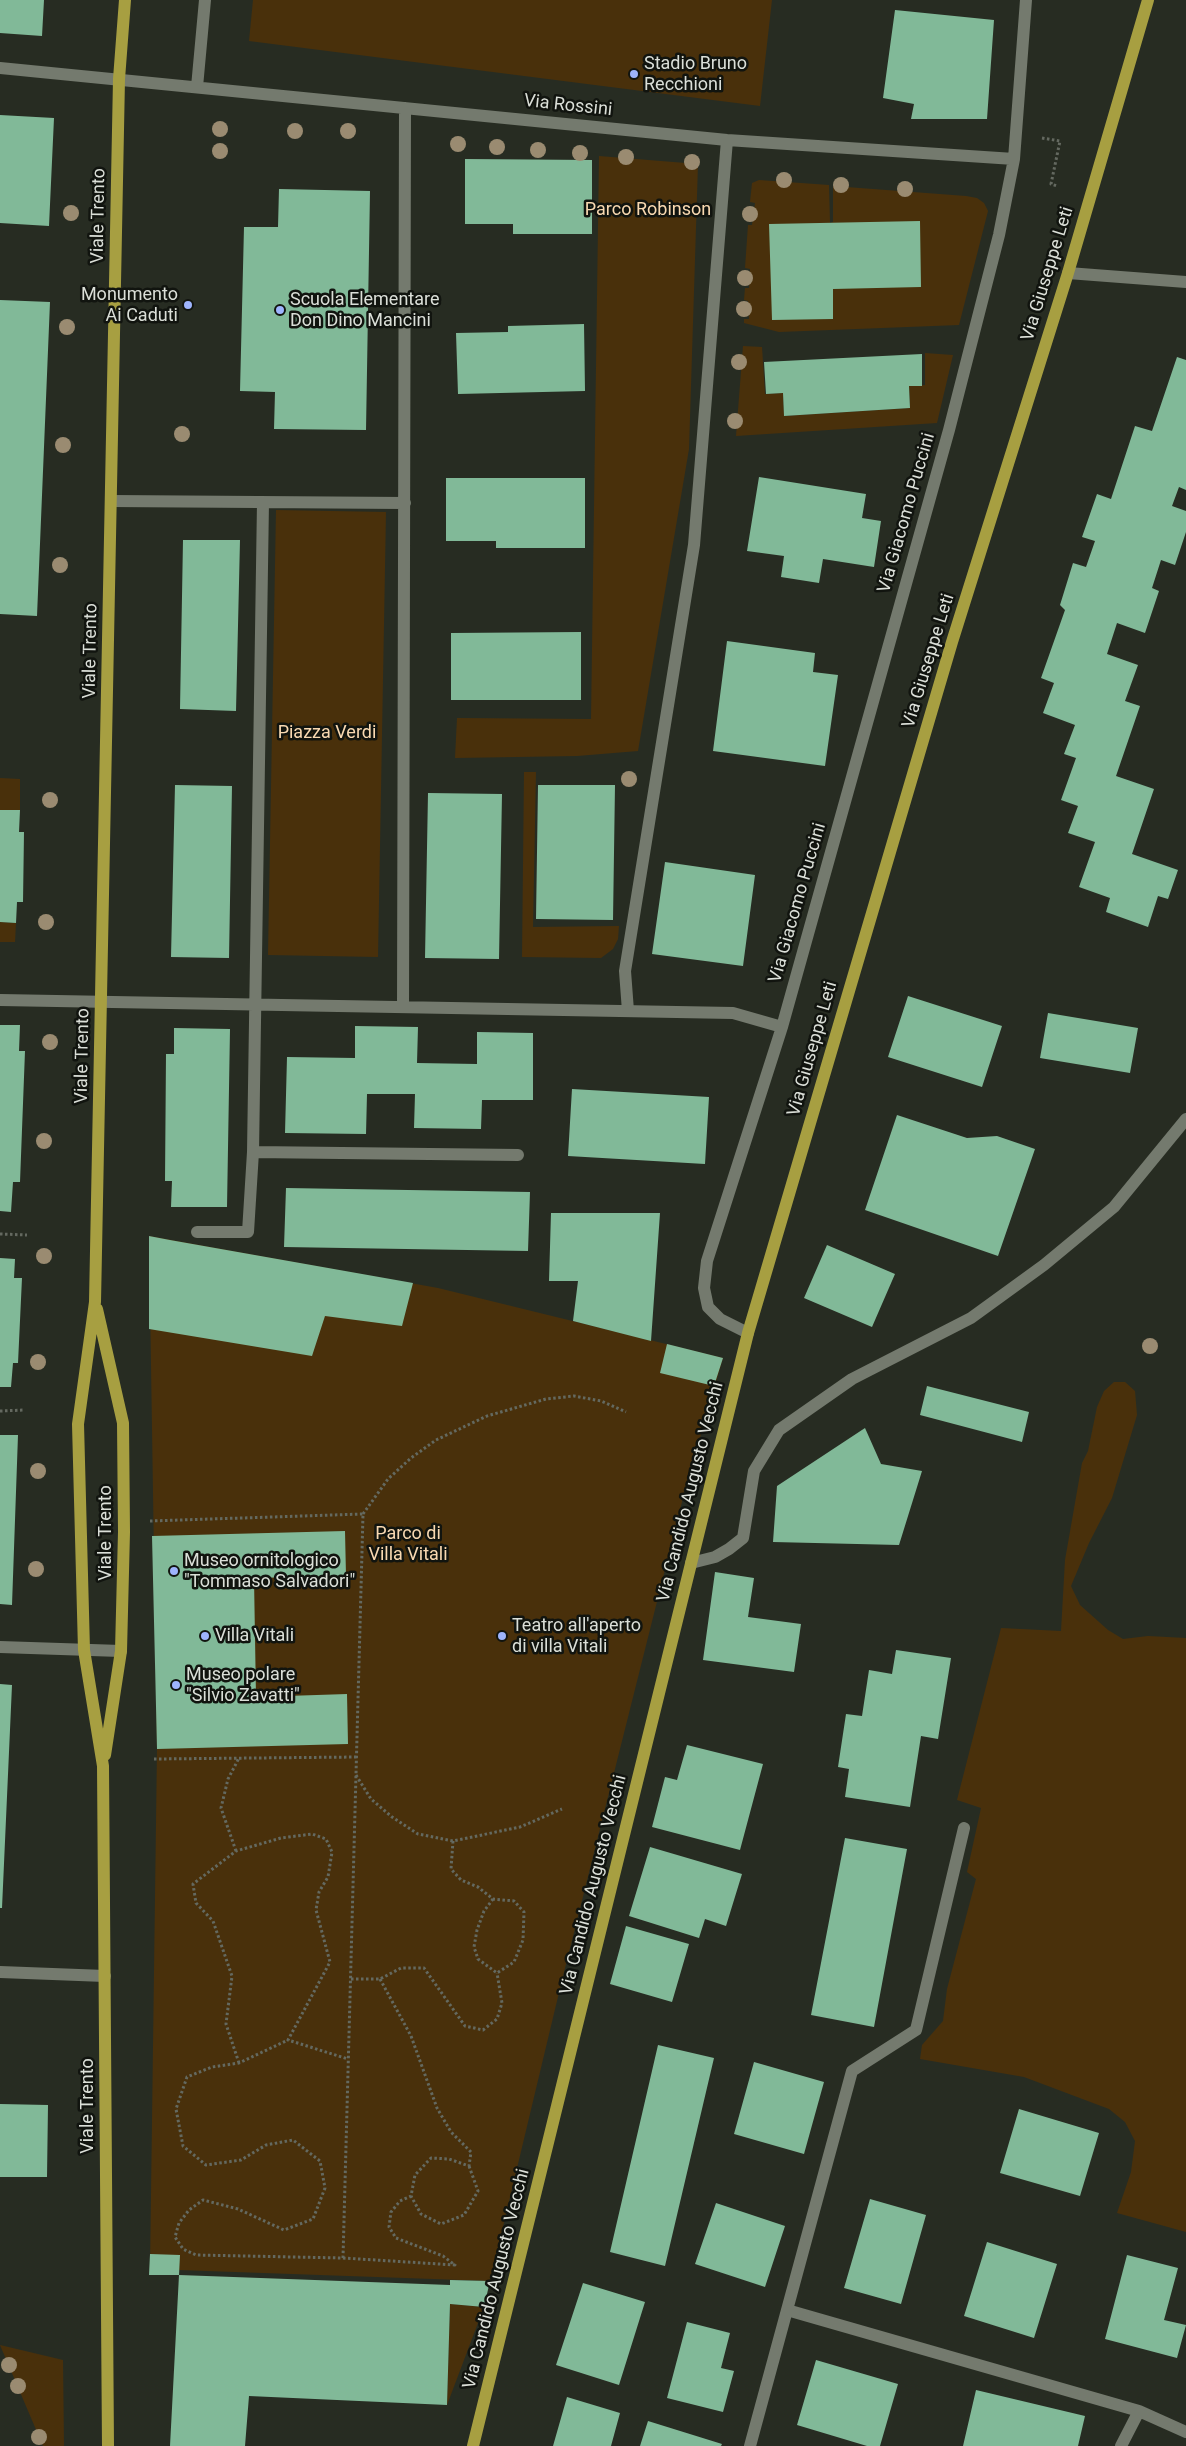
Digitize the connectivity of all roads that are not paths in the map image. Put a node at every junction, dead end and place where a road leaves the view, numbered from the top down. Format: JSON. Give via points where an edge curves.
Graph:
{"nodes":[{"id":1,"x":125,"y":0,"type":"edge"},
{"id":2,"x":204,"y":0,"type":"edge"},
{"id":3,"x":1026,"y":0,"type":"edge"},
{"id":4,"x":1148,"y":0,"type":"edge"},
{"id":5,"x":0,"y":68,"type":"edge"},
{"id":6,"x":120,"y":79,"type":"junction"},
{"id":7,"x":196,"y":87,"type":"junction"},
{"id":8,"x":405,"y":108,"type":"junction"},
{"id":9,"x":727,"y":140,"type":"junction"},
{"id":10,"x":1014,"y":159,"type":"junction"},
{"id":11,"x":1068,"y":273,"type":"junction"},
{"id":12,"x":1186,"y":282,"type":"edge"},
{"id":13,"x":111,"y":501,"type":"junction"},
{"id":14,"x":263,"y":502,"type":"junction"},
{"id":15,"x":405,"y":503,"type":"junction"},
{"id":16,"x":0,"y":1000,"type":"edge"},
{"id":17,"x":102,"y":1002,"type":"junction"},
{"id":18,"x":255,"y":1004,"type":"junction"},
{"id":19,"x":403,"y":1006,"type":"junction"},
{"id":20,"x":628,"y":1011,"type":"junction"},
{"id":21,"x":782,"y":1027,"type":"junction"},
{"id":22,"x":1186,"y":1118,"type":"edge"},
{"id":23,"x":253,"y":1152,"type":"junction"},
{"id":24,"x":518,"y":1155,"type":"dead end"},
{"id":25,"x":196,"y":1232,"type":"dead end"},
{"id":26,"x":95,"y":1302,"type":"junction"},
{"id":27,"x":748,"y":1333,"type":"junction"},
{"id":28,"x":691,"y":1563,"type":"junction"},
{"id":29,"x":0,"y":1647,"type":"edge"},
{"id":30,"x":84,"y":1650,"type":"junction"},
{"id":31,"x":121,"y":1651,"type":"junction"},
{"id":32,"x":104,"y":1766,"type":"junction"},
{"id":33,"x":964,"y":1828,"type":"dead end"},
{"id":34,"x":0,"y":1972,"type":"edge"},
{"id":35,"x":105,"y":1976,"type":"junction"},
{"id":36,"x":787,"y":2310,"type":"junction"},
{"id":37,"x":1139,"y":2411,"type":"junction"},
{"id":38,"x":1186,"y":2432,"type":"edge"},
{"id":39,"x":108,"y":2446,"type":"edge"},
{"id":40,"x":473,"y":2446,"type":"edge"},
{"id":41,"x":750,"y":2446,"type":"edge"},
{"id":42,"x":1121,"y":2446,"type":"edge"}],
"edges":[{"from":1,"to":6,"type":"main road","name":"Viale Trento"},
{"from":2,"to":7,"type":"street"},
{"from":3,"to":10,"type":"street","name":"Via Giacomo Puccini"},
{"from":4,"to":11,"type":"main road","name":"Via Giuseppe Leti"},
{"from":5,"to":6,"type":"street","name":"Via Rossini"},
{"from":6,"to":7,"type":"street","name":"Via Rossini"},
{"from":6,"to":13,"type":"main road","name":"Viale Trento"},
{"from":7,"to":8,"type":"street","name":"Via Rossini"},
{"from":8,"to":9,"type":"street","name":"Via Rossini"},
{"from":8,"to":15,"type":"street"},
{"from":9,"to":10,"type":"street","name":"Via Rossini"},
{"from":9,"to":20,"type":"street","via":[[694,545],[624,971]]},
{"from":10,"to":21,"type":"street","name":"Via Giacomo Puccini","via":[[999,235],[949,430]]},
{"from":11,"to":12,"type":"street"},
{"from":11,"to":27,"type":"main road","name":"Via Giuseppe Leti","via":[[952,642]]},
{"from":13,"to":14,"type":"street"},
{"from":13,"to":17,"type":"main road","name":"Viale Trento"},
{"from":14,"to":15,"type":"street"},
{"from":14,"to":18,"type":"street"},
{"from":15,"to":19,"type":"street"},
{"from":16,"to":17,"type":"street"},
{"from":17,"to":18,"type":"street"},
{"from":17,"to":26,"type":"main road","name":"Viale Trento"},
{"from":18,"to":19,"type":"street"},
{"from":18,"to":23,"type":"street"},
{"from":19,"to":20,"type":"street"},
{"from":20,"to":21,"type":"street","via":[[733,1013]]},
{"from":21,"to":27,"type":"street","name":"Via Giacomo Puccini","via":[[707,1261],[704,1288],[708,1307],[720,1319]]},
{"from":22,"to":28,"type":"street","via":[[1114,1207],[1044,1265],[971,1318],[852,1379],[779,1430],[754,1471],[743,1538],[715,1557]]},
{"from":23,"to":24,"type":"street"},
{"from":23,"to":25,"type":"street","via":[[248,1232]]},
{"from":26,"to":30,"type":"main road","name":"Viale Trento","via":[[78,1424]]},
{"from":26,"to":31,"type":"main road","name":"Viale Trento","via":[[123,1423]]},
{"from":27,"to":28,"type":"main road","name":"Via Candido Augusto Vecchi"},
{"from":28,"to":40,"type":"main road","name":"Via Candido Augusto Vecchi"},
{"from":29,"to":30,"type":"street"},
{"from":30,"to":31,"type":"street"},
{"from":30,"to":32,"type":"main road","name":"Viale Trento"},
{"from":31,"to":32,"type":"main road","name":"Viale Trento"},
{"from":32,"to":35,"type":"main road","name":"Viale Trento"},
{"from":33,"to":36,"type":"street","via":[[916,2030],[852,2071]]},
{"from":34,"to":35,"type":"street"},
{"from":35,"to":39,"type":"main road","name":"Viale Trento"},
{"from":36,"to":37,"type":"street"},
{"from":36,"to":41,"type":"street"},
{"from":37,"to":38,"type":"street"},
{"from":37,"to":42,"type":"street"}]}
